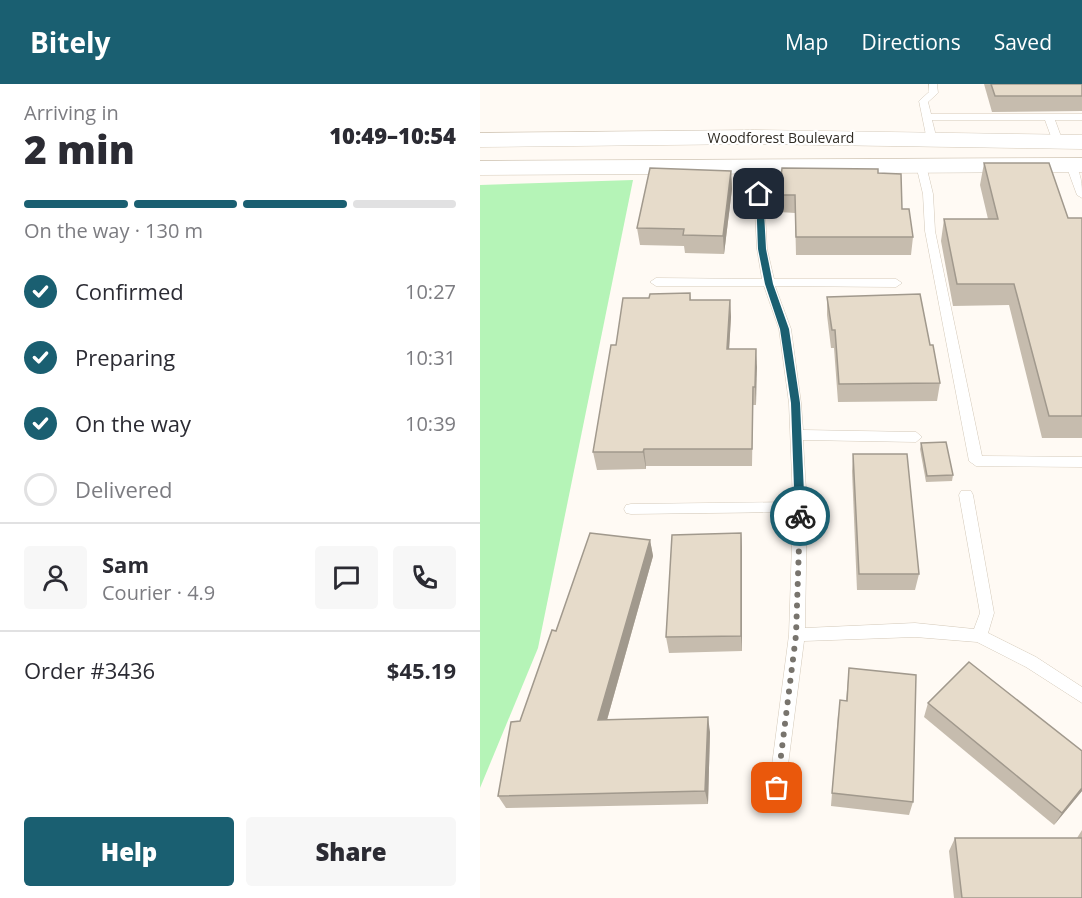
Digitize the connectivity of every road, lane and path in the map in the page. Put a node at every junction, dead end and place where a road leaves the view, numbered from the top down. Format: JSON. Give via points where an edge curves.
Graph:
{"nodes":[{"id":1,"x":933,"y":84,"type":"edge"},
{"id":2,"x":1049,"y":117,"type":"junction"},
{"id":3,"x":1082,"y":117,"type":"edge"},
{"id":4,"x":929,"y":129,"type":"junction"},
{"id":5,"x":480,"y":140,"type":"edge"},
{"id":6,"x":1058,"y":141,"type":"junction"},
{"id":7,"x":1082,"y":142,"type":"edge"},
{"id":8,"x":928,"y":165,"type":"junction"},
{"id":9,"x":1077,"y":165,"type":"edge"},
{"id":10,"x":480,"y":168,"type":"edge"},
{"id":11,"x":759,"y":194,"type":"dead end"},
{"id":12,"x":1082,"y":195,"type":"edge"},
{"id":13,"x":656,"y":282,"type":"dead end"},
{"id":14,"x":896,"y":283,"type":"dead end"},
{"id":15,"x":769,"y":284,"type":"junction"},
{"id":16,"x":797,"y":435,"type":"junction"},
{"id":17,"x":916,"y":438,"type":"dead end"},
{"id":18,"x":1082,"y":462,"type":"edge"},
{"id":19,"x":966,"y":495,"type":"dead end"},
{"id":20,"x":800,"y":507,"type":"junction"},
{"id":21,"x":631,"y":509,"type":"dead end"},
{"id":22,"x":796,"y":635,"type":"junction"},
{"id":23,"x":979,"y":636,"type":"junction"},
{"id":24,"x":1082,"y":696,"type":"edge"},
{"id":25,"x":777,"y":788,"type":"dead end"}],
"edges":[{"from":1,"to":4,"type":"lane","via":[[934,93],[923,101]]},
{"from":2,"to":3,"type":"lane"},
{"from":2,"to":4,"type":"lane"},
{"from":2,"to":6,"type":"lane"},
{"from":4,"to":5,"type":"main road","name":"Woodforest Boulevard","via":[[755,137]]},
{"from":4,"to":6,"type":"main road","name":"Woodforest Boulevard"},
{"from":4,"to":8,"type":"main road"},
{"from":6,"to":7,"type":"main road","name":"Woodforest Boulevard"},
{"from":8,"to":9,"type":"main road","name":"Woodforest Boulevard"},
{"from":8,"to":10,"type":"main road","name":"Woodforest Boulevard"},
{"from":8,"to":18,"type":"lane","via":[[930,231],[976,461]]},
{"from":9,"to":12,"type":"lane"},
{"from":11,"to":15,"type":"lane","via":[[762,249]]},
{"from":13,"to":15,"type":"lane"},
{"from":14,"to":15,"type":"lane"},
{"from":15,"to":16,"type":"lane","via":[[785,329]]},
{"from":16,"to":17,"type":"lane"},
{"from":16,"to":20,"type":"lane"},
{"from":19,"to":23,"type":"lane","via":[[987,614]]},
{"from":20,"to":21,"type":"lane"},
{"from":20,"to":22,"type":"lane"},
{"from":22,"to":23,"type":"lane","via":[[915,630]]},
{"from":22,"to":25,"type":"lane"},
{"from":23,"to":24,"type":"lane","via":[[1031,662]]}]}
